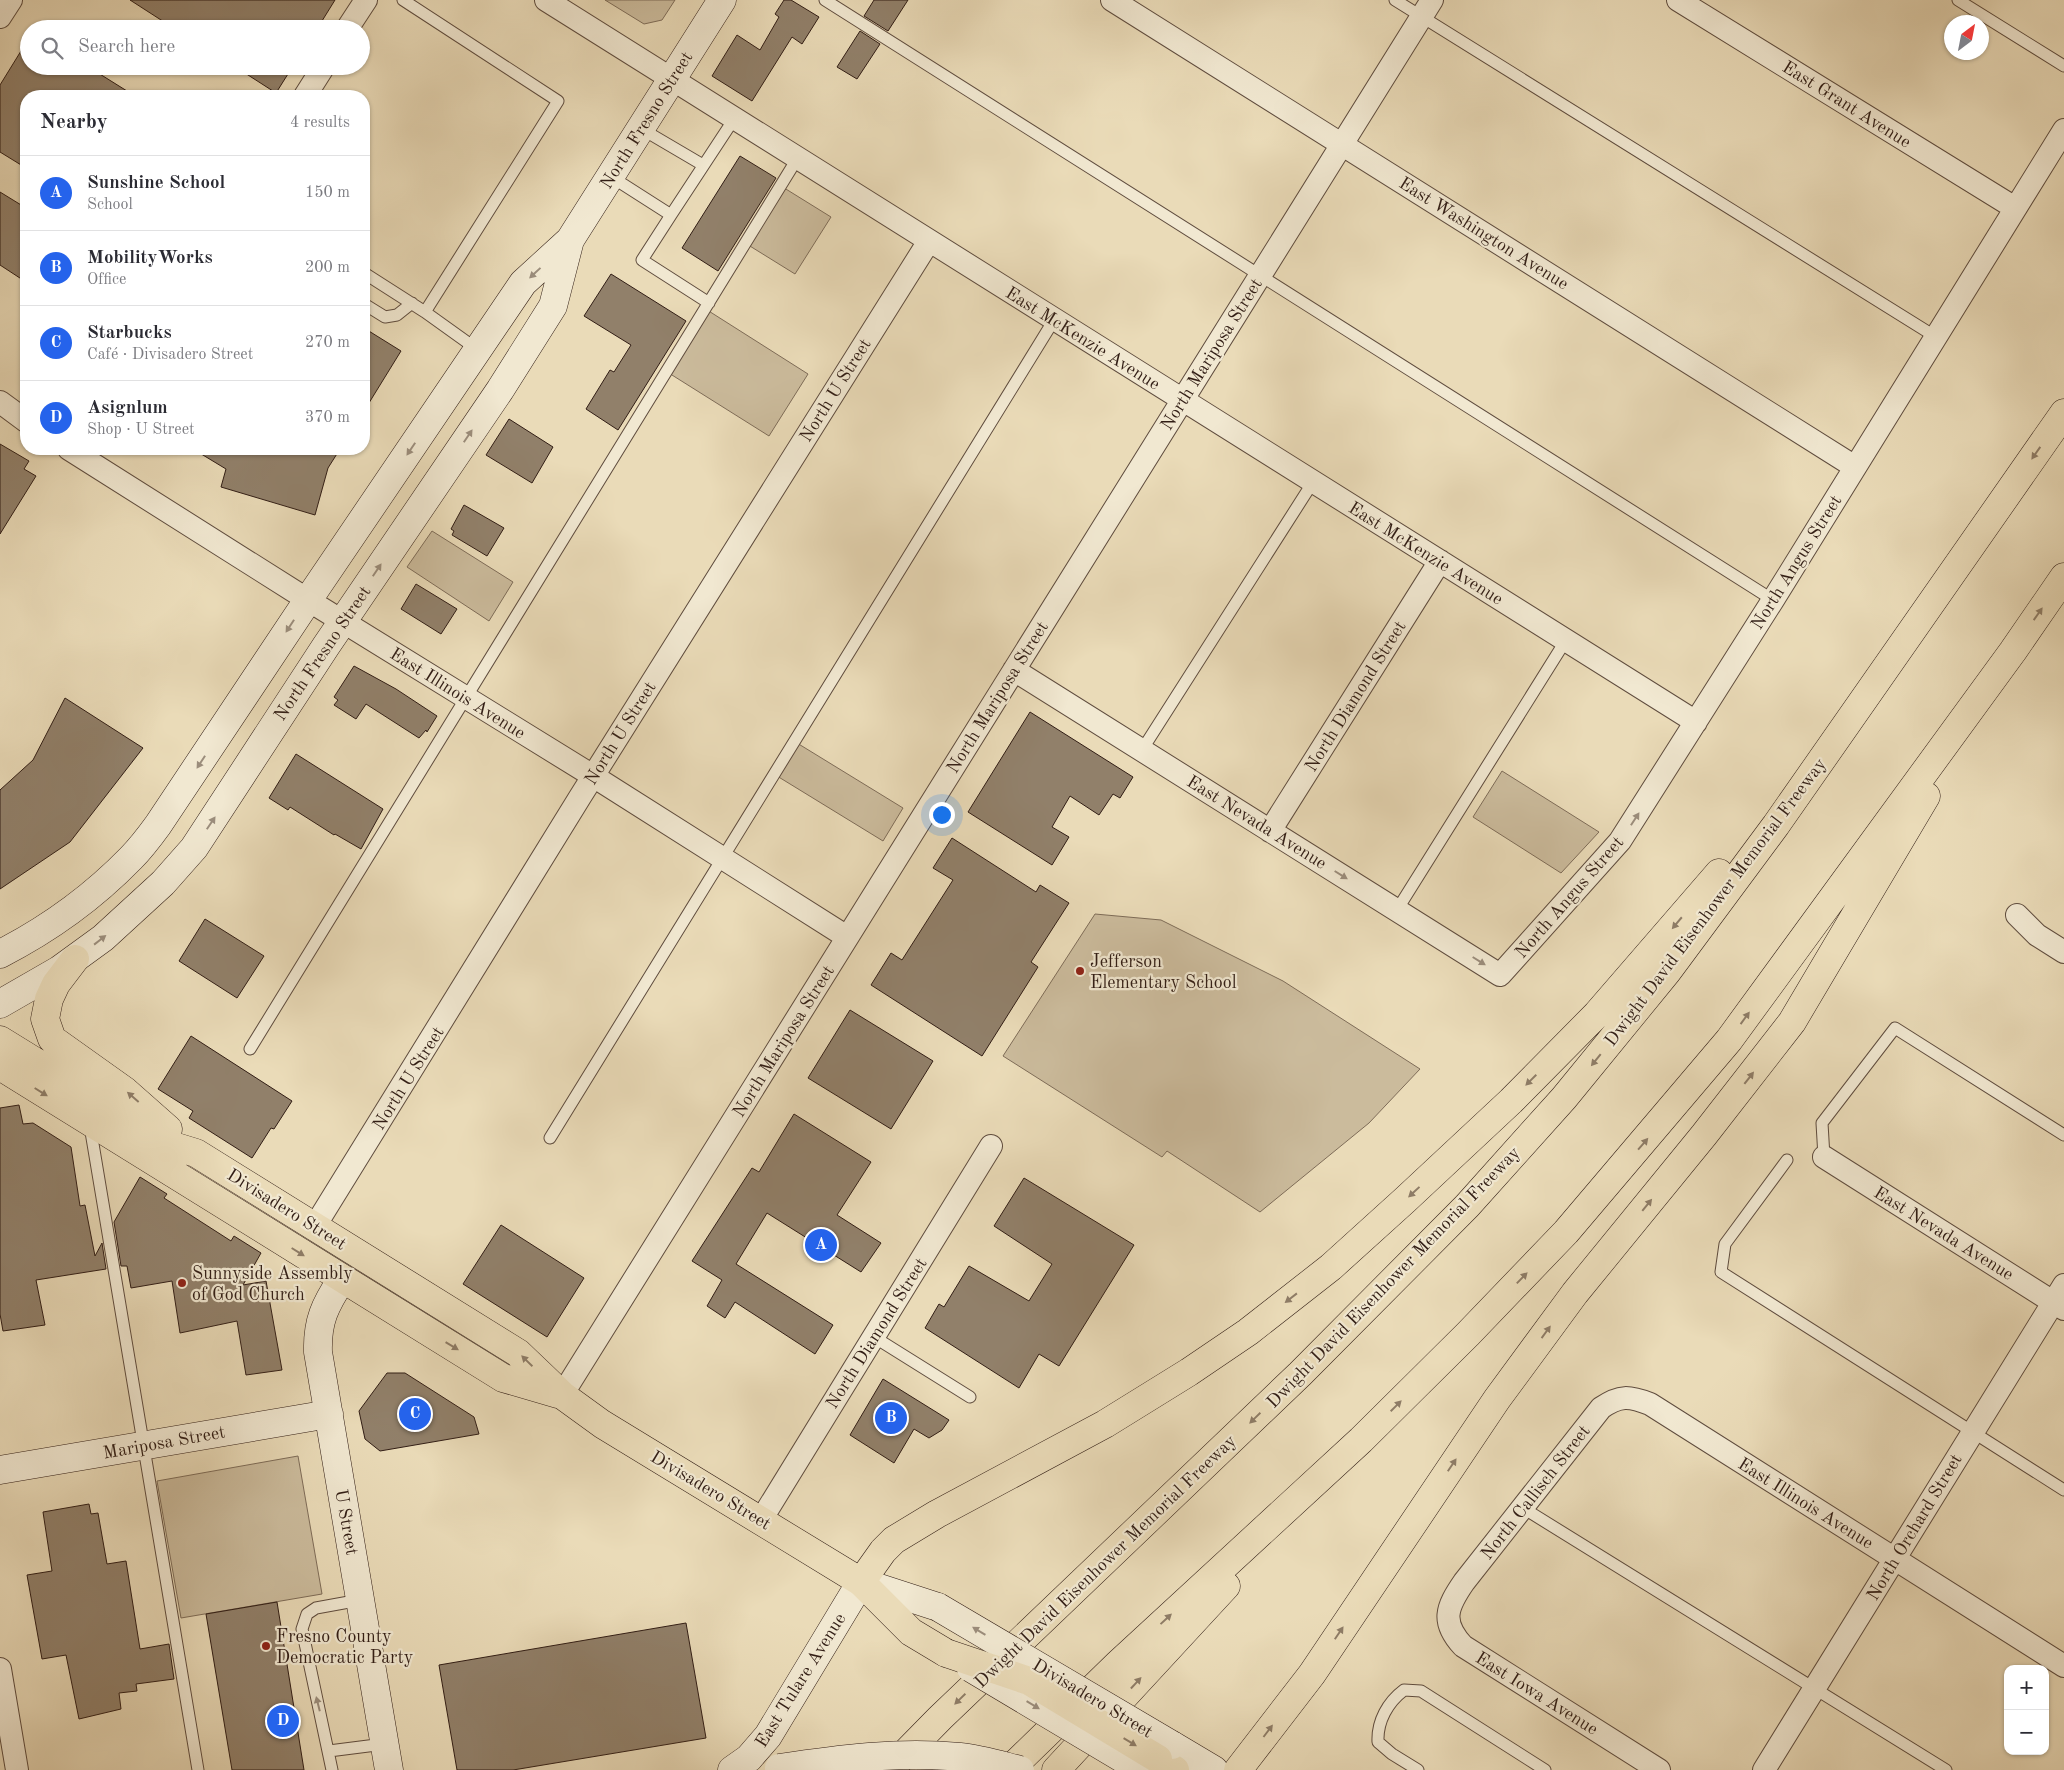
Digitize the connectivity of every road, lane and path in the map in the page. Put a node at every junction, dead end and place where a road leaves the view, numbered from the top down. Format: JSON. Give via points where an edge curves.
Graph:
{"nodes":[{"id":1,"x":366,"y":0,"type":"edge"},
{"id":2,"x":403,"y":0,"type":"edge"},
{"id":3,"x":546,"y":0,"type":"edge"},
{"id":4,"x":722,"y":0,"type":"edge"},
{"id":5,"x":825,"y":0,"type":"edge"},
{"id":6,"x":1112,"y":0,"type":"edge"},
{"id":7,"x":1395,"y":0,"type":"edge"},
{"id":8,"x":1678,"y":0,"type":"edge"},
{"id":9,"x":1958,"y":0,"type":"edge"},
{"id":10,"x":1427,"y":8,"type":"edge"},
{"id":11,"x":354,"y":20,"type":"edge"},
{"id":12,"x":2064,"y":66,"type":"edge"},
{"id":13,"x":318,"y":75,"type":"edge"},
{"id":14,"x":670,"y":80,"type":"junction"},
{"id":15,"x":309,"y":90,"type":"edge"},
{"id":16,"x":734,"y":119,"type":"junction"},
{"id":17,"x":640,"y":128,"type":"junction"},
{"id":18,"x":2064,"y":130,"type":"edge"},
{"id":19,"x":1342,"y":144,"type":"junction"},
{"id":20,"x":797,"y":159,"type":"junction"},
{"id":21,"x":702,"y":165,"type":"junction"},
{"id":22,"x":610,"y":176,"type":"junction"},
{"id":23,"x":2015,"y":208,"type":"junction"},
{"id":24,"x":671,"y":215,"type":"junction"},
{"id":25,"x":570,"y":240,"type":"junction"},
{"id":26,"x":928,"y":241,"type":"junction"},
{"id":27,"x":1260,"y":275,"type":"junction"},
{"id":28,"x":370,"y":276,"type":"edge"},
{"id":29,"x":709,"y":303,"type":"junction"},
{"id":30,"x":412,"y":304,"type":"junction"},
{"id":31,"x":370,"y":308,"type":"edge"},
{"id":32,"x":425,"y":312,"type":"junction"},
{"id":33,"x":1054,"y":320,"type":"junction"},
{"id":34,"x":1936,"y":337,"type":"junction"},
{"id":35,"x":478,"y":350,"type":"junction"},
{"id":36,"x":1182,"y":400,"type":"junction"},
{"id":37,"x":0,"y":402,"type":"edge"},
{"id":38,"x":2064,"y":413,"type":"edge"},
{"id":39,"x":20,"y":417,"type":"edge"},
{"id":40,"x":84,"y":455,"type":"edge"},
{"id":41,"x":1855,"y":467,"type":"junction"},
{"id":42,"x":1312,"y":482,"type":"junction"},
{"id":43,"x":1440,"y":561,"type":"junction"},
{"id":44,"x":1955,"y":568,"type":"junction"},
{"id":45,"x":2064,"y":577,"type":"edge"},
{"id":46,"x":308,"y":600,"type":"junction"},
{"id":47,"x":1773,"y":600,"type":"junction"},
{"id":48,"x":343,"y":621,"type":"junction"},
{"id":49,"x":1566,"y":640,"type":"junction"},
{"id":50,"x":2013,"y":651,"type":"junction"},
{"id":51,"x":1014,"y":670,"type":"junction"},
{"id":52,"x":466,"y":697,"type":"junction"},
{"id":53,"x":1696,"y":722,"type":"junction"},
{"id":54,"x":1142,"y":750,"type":"junction"},
{"id":55,"x":593,"y":776,"type":"junction"},
{"id":56,"x":1270,"y":831,"type":"junction"},
{"id":57,"x":722,"y":859,"type":"junction"},
{"id":58,"x":1397,"y":910,"type":"junction"},
{"id":59,"x":2017,"y":915,"type":"dead end"},
{"id":60,"x":847,"y":937,"type":"junction"},
{"id":61,"x":2064,"y":952,"type":"edge"},
{"id":62,"x":0,"y":954,"type":"edge"},
{"id":63,"x":75,"y":959,"type":"junction"},
{"id":64,"x":1500,"y":975,"type":"joint"},
{"id":65,"x":0,"y":1004,"type":"edge"},
{"id":66,"x":0,"y":1040,"type":"edge"},
{"id":67,"x":250,"y":1049,"type":"dead end"},
{"id":68,"x":0,"y":1066,"type":"edge"},
{"id":69,"x":90,"y":1123,"type":"junction"},
{"id":70,"x":2064,"y":1134,"type":"edge"},
{"id":71,"x":550,"y":1138,"type":"dead end"},
{"id":72,"x":990,"y":1146,"type":"dead end"},
{"id":73,"x":196,"y":1153,"type":"junction"},
{"id":74,"x":1824,"y":1157,"type":"joint"},
{"id":75,"x":1787,"y":1160,"type":"dead end"},
{"id":76,"x":155,"y":1164,"type":"junction"},
{"id":77,"x":315,"y":1226,"type":"junction"},
{"id":78,"x":342,"y":1279,"type":"junction"},
{"id":79,"x":2060,"y":1299,"type":"edge"},
{"id":80,"x":487,"y":1335,"type":"junction"},
{"id":81,"x":874,"y":1337,"type":"junction"},
{"id":82,"x":562,"y":1395,"type":"junction"},
{"id":83,"x":1621,"y":1397,"type":"joint"},
{"id":84,"x":970,"y":1398,"type":"dead end"},
{"id":85,"x":329,"y":1414,"type":"junction"},
{"id":86,"x":1972,"y":1432,"type":"junction"},
{"id":87,"x":1361,"y":1440,"type":"junction"},
{"id":88,"x":144,"y":1445,"type":"junction"},
{"id":89,"x":0,"y":1470,"type":"edge"},
{"id":90,"x":2064,"y":1490,"type":"edge"},
{"id":91,"x":1523,"y":1508,"type":"junction"},
{"id":92,"x":761,"y":1520,"type":"junction"},
{"id":93,"x":1895,"y":1559,"type":"junction"},
{"id":94,"x":862,"y":1582,"type":"junction"},
{"id":95,"x":1455,"y":1595,"type":"joint"},
{"id":96,"x":360,"y":1600,"type":"junction"},
{"id":97,"x":2064,"y":1666,"type":"edge"},
{"id":98,"x":0,"y":1669,"type":"edge"},
{"id":99,"x":1814,"y":1688,"type":"junction"},
{"id":100,"x":329,"y":1751,"type":"junction"},
{"id":101,"x":387,"y":1757,"type":"edge"},
{"id":102,"x":1162,"y":1761,"type":"edge"},
{"id":103,"x":774,"y":1769,"type":"edge"},
{"id":104,"x":17,"y":1770,"type":"edge"},
{"id":105,"x":198,"y":1770,"type":"edge"},
{"id":106,"x":332,"y":1770,"type":"edge"},
{"id":107,"x":732,"y":1770,"type":"edge"},
{"id":108,"x":890,"y":1770,"type":"edge"},
{"id":109,"x":1009,"y":1770,"type":"edge"},
{"id":110,"x":1020,"y":1770,"type":"edge"},
{"id":111,"x":1056,"y":1770,"type":"edge"},
{"id":112,"x":1214,"y":1770,"type":"edge"},
{"id":113,"x":1238,"y":1770,"type":"edge"},
{"id":114,"x":1418,"y":1770,"type":"edge"},
{"id":115,"x":1546,"y":1770,"type":"edge"},
{"id":116,"x":1659,"y":1770,"type":"edge"},
{"id":117,"x":1764,"y":1770,"type":"edge"},
{"id":118,"x":1946,"y":1770,"type":"edge"}],
"edges":[{"from":1,"to":11,"type":"street"},
{"from":2,"to":32,"type":"lane","via":[[558,101]]},
{"from":3,"to":14,"type":"street","name":"East McKenzie Avenue"},
{"from":4,"to":14,"type":"main road","name":"North Fresno Street"},
{"from":5,"to":27,"type":"lane"},
{"from":6,"to":19,"type":"street","name":"East Washington Avenue"},
{"from":7,"to":10,"type":"lane"},
{"from":8,"to":23,"type":"street","name":"East Grant Avenue"},
{"from":9,"to":12,"type":"lane"},
{"from":10,"to":19,"type":"street","name":"North Mariposa Street"},
{"from":10,"to":34,"type":"lane"},
{"from":13,"to":15,"type":"street"},
{"from":14,"to":16,"type":"street","name":"East McKenzie Avenue"},
{"from":14,"to":17,"type":"main road","name":"North Fresno Street"},
{"from":16,"to":20,"type":"street","name":"East McKenzie Avenue"},
{"from":16,"to":21,"type":"lane"},
{"from":17,"to":21,"type":"lane"},
{"from":17,"to":22,"type":"main road","name":"North Fresno Street"},
{"from":18,"to":23,"type":"street","name":"North Angus Street"},
{"from":19,"to":27,"type":"street","name":"North Mariposa Street"},
{"from":19,"to":41,"type":"street","name":"East Washington Avenue"},
{"from":20,"to":26,"type":"street","name":"East McKenzie Avenue"},
{"from":20,"to":29,"type":"lane"},
{"from":21,"to":24,"type":"lane"},
{"from":22,"to":24,"type":"lane"},
{"from":22,"to":25,"type":"main road","name":"North Fresno Street"},
{"from":23,"to":34,"type":"street","name":"North Angus Street"},
{"from":24,"to":29,"type":"lane","via":[[642,260]]},
{"from":25,"to":35,"type":"main road","name":"North Fresno Street","one_way":true,"via":[[523,283]]},
{"from":48,"to":25,"type":"main road","name":"North Fresno Street","one_way":true,"via":[[553,306]]},
{"from":26,"to":33,"type":"street","name":"East McKenzie Avenue"},
{"from":26,"to":55,"type":"street","name":"North U Street"},
{"from":27,"to":36,"type":"street","name":"North Mariposa Street"},
{"from":27,"to":47,"type":"lane"},
{"from":28,"to":30,"type":"lane"},
{"from":29,"to":52,"type":"lane"},
{"from":30,"to":31,"type":"lane","via":[[397,315],[385,317]]},
{"from":30,"to":32,"type":"lane"},
{"from":32,"to":35,"type":"lane"},
{"from":33,"to":36,"type":"street","name":"East McKenzie Avenue"},
{"from":33,"to":57,"type":"lane"},
{"from":34,"to":41,"type":"street","name":"North Angus Street"},
{"from":35,"to":46,"type":"main road","name":"North Fresno Street","one_way":true},
{"from":36,"to":42,"type":"street","name":"East McKenzie Avenue"},
{"from":36,"to":51,"type":"street","name":"North Mariposa Street"},
{"from":37,"to":39,"type":"street"},
{"from":38,"to":44,"type":"main road","name":"Dwight David Eisenhower Memorial Freeway","one_way":true},
{"from":40,"to":46,"type":"street","name":"East Illinois Avenue"},
{"from":41,"to":47,"type":"street","name":"North Angus Street"},
{"from":42,"to":43,"type":"street","name":"East McKenzie Avenue"},
{"from":42,"to":54,"type":"lane"},
{"from":43,"to":49,"type":"street","name":"East McKenzie Avenue"},
{"from":43,"to":56,"type":"street","name":"North Diamond Street"},
{"from":44,"to":94,"type":"main road","one_way":true,"via":[[1716,877],[1660,942],[1597,1014],[1511,1101],[1405,1200],[1331,1267],[1248,1332],[1105,1424],[900,1537],[883,1551]]},
{"from":44,"to":108,"type":"main road","name":"Dwight David Eisenhower Memorial Freeway","one_way":true,"via":[[1776,825],[1667,972],[1564,1098],[1467,1206],[1300,1374],[947,1711]]},
{"from":50,"to":45,"type":"main road","one_way":true},
{"from":46,"to":48,"type":"street","name":"East Illinois Avenue"},
{"from":46,"to":62,"type":"main road","name":"North Fresno Street","one_way":true,"via":[[178,797],[132,858],[58,918]]},
{"from":47,"to":53,"type":"street","name":"North Angus Street"},
{"from":48,"to":52,"type":"street","name":"East Illinois Avenue"},
{"from":63,"to":48,"type":"main road","name":"North Fresno Street","one_way":true,"via":[[129,916],[194,848]]},
{"from":49,"to":53,"type":"street","name":"East McKenzie Avenue"},
{"from":49,"to":58,"type":"lane"},
{"from":87,"to":50,"type":"main road","one_way":true,"via":[[1566,1232],[1729,1040]]},
{"from":113,"to":50,"type":"main road","one_way":true,"via":[[1312,1674],[1492,1408],[1575,1292],[1792,1022]]},
{"from":51,"to":54,"type":"street","name":"East Nevada Avenue"},
{"from":51,"to":60,"type":"street","name":"North Mariposa Street"},
{"from":52,"to":55,"type":"street","name":"East Illinois Avenue"},
{"from":52,"to":67,"type":"lane"},
{"from":64,"to":53,"type":"street","name":"North Angus Street","one_way":true,"via":[[1620,841]]},
{"from":54,"to":56,"type":"street","name":"East Nevada Avenue"},
{"from":55,"to":57,"type":"street","name":"East Illinois Avenue"},
{"from":55,"to":77,"type":"street","name":"North U Street"},
{"from":56,"to":58,"type":"street","name":"East Nevada Avenue","one_way":true},
{"from":57,"to":60,"type":"street","name":"East Illinois Avenue"},
{"from":57,"to":71,"type":"lane"},
{"from":58,"to":64,"type":"street","name":"East Nevada Avenue","one_way":true},
{"from":59,"to":61,"type":"street","via":[[2037,935]]},
{"from":60,"to":82,"type":"street","name":"North Mariposa Street"},
{"from":63,"to":65,"type":"main road","name":"North Fresno Street"},
{"from":73,"to":63,"type":"main road","one_way":true,"via":[[125,1091],[52,1038],[45,1019],[49,999]]},
{"from":66,"to":73,"type":"main road","name":"Divisadero Street","via":[[170,1145]]},
{"from":68,"to":69,"type":"main road","name":"Divisadero Street","one_way":true},
{"from":69,"to":76,"type":"main road","name":"Divisadero Street"},
{"from":69,"to":88,"type":"lane"},
{"from":70,"to":74,"type":"lane","via":[[1895,1028],[1822,1123]]},
{"from":72,"to":81,"type":"street","name":"North Diamond Street"},
{"from":73,"to":77,"type":"main road","name":"Divisadero Street"},
{"from":74,"to":79,"type":"street","name":"East Nevada Avenue"},
{"from":75,"to":86,"type":"lane","via":[[1725,1244],[1720,1272]]},
{"from":76,"to":77,"type":"main road","via":[[212,1182],[289,1227],[310,1230]]},
{"from":76,"to":78,"type":"main road","name":"Divisadero Street","one_way":true},
{"from":77,"to":80,"type":"main road","name":"Divisadero Street"},
{"from":78,"to":80,"type":"main road","via":[[356,1273],[364,1275],[426,1315]]},
{"from":78,"to":82,"type":"main road","name":"Divisadero Street","one_way":true,"via":[[503,1378]]},
{"from":78,"to":85,"type":"main road","name":"U Street","via":[[321,1315],[318,1333],[318,1352]]},
{"from":79,"to":86,"type":"street","name":"North Orchard Street"},
{"from":82,"to":80,"type":"main road","name":"Divisadero Street","one_way":true,"via":[[518,1353]]},
{"from":81,"to":84,"type":"lane"},
{"from":81,"to":92,"type":"street","name":"North Diamond Street"},
{"from":82,"to":92,"type":"main road","name":"Divisadero Street","via":[[602,1424]]},
{"from":83,"to":91,"type":"street","name":"North Callisch Street","via":[[1601,1408]]},
{"from":83,"to":93,"type":"street","name":"East Illinois Avenue","via":[[1650,1404]]},
{"from":85,"to":88,"type":"main road","name":"Mariposa Street"},
{"from":85,"to":96,"type":"main road","name":"U Street"},
{"from":86,"to":90,"type":"lane"},
{"from":86,"to":93,"type":"street","name":"North Orchard Street"},
{"from":109,"to":87,"type":"main road","one_way":true,"via":[[1118,1664]]},
{"from":111,"to":87,"type":"main road","one_way":true},
{"from":88,"to":89,"type":"main road","name":"Mariposa Street"},
{"from":88,"to":105,"type":"lane"},
{"from":91,"to":95,"type":"street","name":"North Callisch Street"},
{"from":91,"to":99,"type":"lane"},
{"from":92,"to":94,"type":"main road","name":"Divisadero Street"},
{"from":93,"to":97,"type":"street","name":"East Illinois Avenue"},
{"from":93,"to":99,"type":"street","name":"North Orchard Street"},
{"from":102,"to":94,"type":"main road","name":"Divisadero Street","one_way":true,"bridge":true,"via":[[938,1607]]},
{"from":94,"to":102,"type":"main road","name":"Divisadero Street","one_way":true,"bridge":true,"via":[[911,1632],[946,1653],[1029,1680]]},
{"from":94,"to":107,"type":"main road","name":"East Tulare Avenue","via":[[768,1736],[749,1758]]},
{"from":95,"to":116,"type":"street","name":"East Iowa Avenue","via":[[1448,1619],[1452,1634],[1464,1646]]},
{"from":100,"to":96,"type":"lane","one_way":true,"via":[[302,1629],[306,1614],[316,1608]]},
{"from":96,"to":101,"type":"main road","name":"U Street"},
{"from":98,"to":104,"type":"street"},
{"from":99,"to":117,"type":"street","name":"North Orchard Street"},
{"from":99,"to":118,"type":"lane"},
{"from":100,"to":101,"type":"lane"},
{"from":100,"to":106,"type":"lane"},
{"from":102,"to":112,"type":"main road","name":"Divisadero Street"},
{"from":103,"to":110,"type":"main road","bridge":true,"via":[[842,1758],[923,1755],[960,1757]]},
{"from":114,"to":115,"type":"lane","via":[[1378,1742],[1378,1729],[1392,1699],[1404,1690],[1421,1691]]}]}
